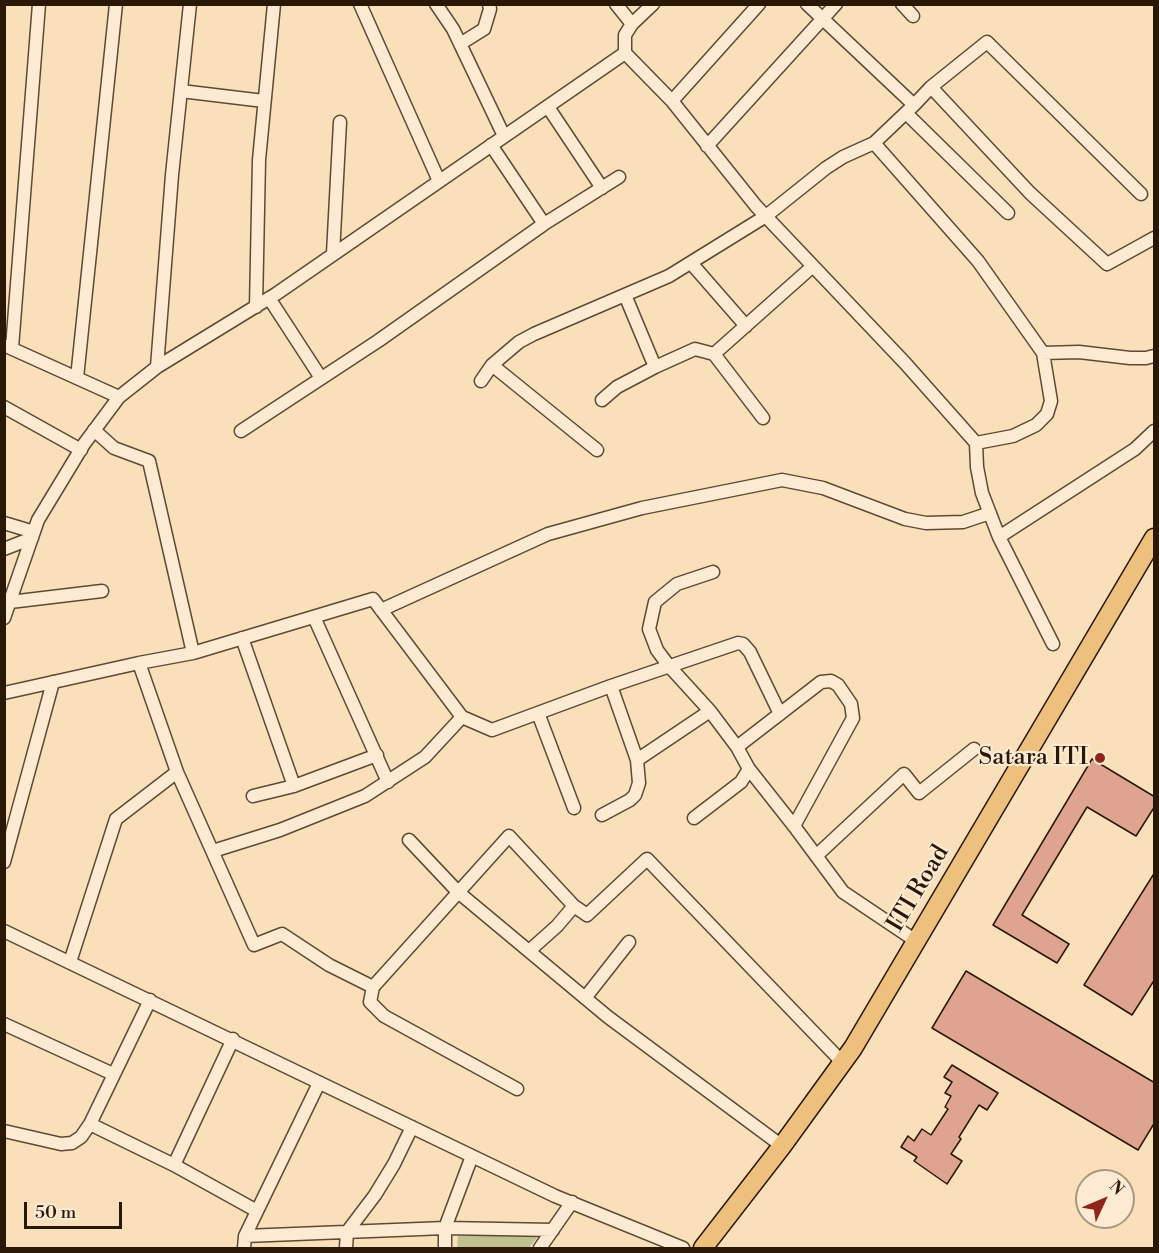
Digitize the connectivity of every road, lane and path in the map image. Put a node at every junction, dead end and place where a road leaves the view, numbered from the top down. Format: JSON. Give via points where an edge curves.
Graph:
{"nodes":[{"id":1,"x":39,"y":4,"type":"edge"},
{"id":2,"x":116,"y":4,"type":"edge"},
{"id":3,"x":190,"y":4,"type":"edge"},
{"id":4,"x":274,"y":4,"type":"edge"},
{"id":5,"x":360,"y":4,"type":"edge"},
{"id":6,"x":436,"y":4,"type":"edge"},
{"id":7,"x":489,"y":4,"type":"edge"},
{"id":8,"x":616,"y":4,"type":"edge"},
{"id":9,"x":653,"y":4,"type":"edge"},
{"id":10,"x":759,"y":4,"type":"edge"},
{"id":11,"x":807,"y":4,"type":"edge"},
{"id":12,"x":836,"y":4,"type":"edge"},
{"id":13,"x":902,"y":4,"type":"edge"},
{"id":14,"x":914,"y":16,"type":"dead end"},
{"id":15,"x":821,"y":20,"type":"junction"},
{"id":16,"x":632,"y":24,"type":"junction"},
{"id":17,"x":460,"y":44,"type":"junction"},
{"id":18,"x":625,"y":53,"type":"junction"},
{"id":19,"x":931,"y":87,"type":"junction"},
{"id":20,"x":181,"y":91,"type":"junction"},
{"id":21,"x":264,"y":101,"type":"junction"},
{"id":22,"x":672,"y":101,"type":"junction"},
{"id":23,"x":548,"y":107,"type":"junction"},
{"id":24,"x":910,"y":109,"type":"junction"},
{"id":25,"x":340,"y":122,"type":"dead end"},
{"id":26,"x":504,"y":136,"type":"junction"},
{"id":27,"x":874,"y":143,"type":"junction"},
{"id":28,"x":491,"y":145,"type":"junction"},
{"id":29,"x":707,"y":146,"type":"junction"},
{"id":30,"x":619,"y":177,"type":"dead end"},
{"id":31,"x":439,"y":181,"type":"junction"},
{"id":32,"x":602,"y":188,"type":"junction"},
{"id":33,"x":1141,"y":194,"type":"dead end"},
{"id":34,"x":1008,"y":213,"type":"dead end"},
{"id":35,"x":766,"y":216,"type":"junction"},
{"id":36,"x":544,"y":225,"type":"junction"},
{"id":37,"x":1155,"y":238,"type":"edge"},
{"id":38,"x":333,"y":254,"type":"junction"},
{"id":39,"x":691,"y":262,"type":"junction"},
{"id":40,"x":813,"y":266,"type":"junction"},
{"id":41,"x":625,"y":295,"type":"junction"},
{"id":42,"x":269,"y":298,"type":"junction"},
{"id":43,"x":256,"y":307,"type":"junction"},
{"id":44,"x":746,"y":326,"type":"junction"},
{"id":45,"x":8,"y":347,"type":"edge"},
{"id":46,"x":1043,"y":353,"type":"junction"},
{"id":47,"x":714,"y":354,"type":"junction"},
{"id":48,"x":1155,"y":356,"type":"edge"},
{"id":49,"x":492,"y":365,"type":"junction"},
{"id":50,"x":655,"y":367,"type":"junction"},
{"id":51,"x":157,"y":368,"type":"junction"},
{"id":52,"x":77,"y":378,"type":"junction"},
{"id":53,"x":321,"y":378,"type":"junction"},
{"id":54,"x":481,"y":381,"type":"dead end"},
{"id":55,"x":119,"y":397,"type":"junction"},
{"id":56,"x":602,"y":400,"type":"dead end"},
{"id":57,"x":4,"y":407,"type":"edge"},
{"id":58,"x":764,"y":418,"type":"dead end"},
{"id":59,"x":94,"y":430,"type":"junction"},
{"id":60,"x":241,"y":430,"type":"dead end"},
{"id":61,"x":1155,"y":431,"type":"edge"},
{"id":62,"x":976,"y":443,"type":"junction"},
{"id":63,"x":81,"y":450,"type":"junction"},
{"id":64,"x":597,"y":450,"type":"dead end"},
{"id":65,"x":990,"y":513,"type":"junction"},
{"id":66,"x":4,"y":523,"type":"edge"},
{"id":67,"x":33,"y":535,"type":"junction"},
{"id":68,"x":999,"y":537,"type":"junction"},
{"id":69,"x":1155,"y":538,"type":"edge"},
{"id":70,"x":4,"y":549,"type":"edge"},
{"id":71,"x":713,"y":572,"type":"dead end"},
{"id":72,"x":102,"y":591,"type":"dead end"},
{"id":73,"x":10,"y":602,"type":"junction"},
{"id":74,"x":381,"y":610,"type":"junction"},
{"id":75,"x":314,"y":617,"type":"junction"},
{"id":76,"x":4,"y":618,"type":"edge"},
{"id":77,"x":242,"y":638,"type":"junction"},
{"id":78,"x":1053,"y":644,"type":"dead end"},
{"id":79,"x":193,"y":653,"type":"junction"},
{"id":80,"x":139,"y":663,"type":"junction"},
{"id":81,"x":669,"y":666,"type":"junction"},
{"id":82,"x":53,"y":682,"type":"junction"},
{"id":83,"x":611,"y":686,"type":"junction"},
{"id":84,"x":4,"y":693,"type":"edge"},
{"id":85,"x":710,"y":711,"type":"junction"},
{"id":86,"x":538,"y":713,"type":"junction"},
{"id":87,"x":780,"y":714,"type":"junction"},
{"id":88,"x":462,"y":717,"type":"junction"},
{"id":89,"x":736,"y":747,"type":"junction"},
{"id":90,"x":974,"y":749,"type":"dead end"},
{"id":91,"x":377,"y":755,"type":"junction"},
{"id":92,"x":637,"y":760,"type":"junction"},
{"id":93,"x":749,"y":769,"type":"junction"},
{"id":94,"x":177,"y":772,"type":"junction"},
{"id":95,"x":388,"y":782,"type":"junction"},
{"id":96,"x":294,"y":786,"type":"junction"},
{"id":97,"x":253,"y":796,"type":"dead end"},
{"id":98,"x":574,"y":808,"type":"dead end"},
{"id":99,"x":602,"y":815,"type":"dead end"},
{"id":100,"x":694,"y":818,"type":"dead end"},
{"id":101,"x":795,"y":826,"type":"junction"},
{"id":102,"x":409,"y":840,"type":"dead end"},
{"id":103,"x":213,"y":851,"type":"junction"},
{"id":104,"x":816,"y":856,"type":"junction"},
{"id":105,"x":4,"y":862,"type":"edge"},
{"id":106,"x":458,"y":892,"type":"junction"},
{"id":107,"x":574,"y":906,"type":"junction"},
{"id":108,"x":4,"y":931,"type":"edge"},
{"id":109,"x":916,"y":941,"type":"junction"},
{"id":110,"x":629,"y":942,"type":"dead end"},
{"id":111,"x":529,"y":951,"type":"junction"},
{"id":112,"x":70,"y":962,"type":"junction"},
{"id":113,"x":373,"y":987,"type":"junction"},
{"id":114,"x":585,"y":998,"type":"junction"},
{"id":115,"x":150,"y":1000,"type":"junction"},
{"id":116,"x":4,"y":1024,"type":"edge"},
{"id":117,"x":233,"y":1039,"type":"junction"},
{"id":118,"x":842,"y":1062,"type":"junction"},
{"id":119,"x":113,"y":1074,"type":"junction"},
{"id":120,"x":320,"y":1083,"type":"junction"},
{"id":121,"x":517,"y":1089,"type":"dead end"},
{"id":122,"x":90,"y":1124,"type":"junction"},
{"id":123,"x":412,"y":1127,"type":"junction"},
{"id":124,"x":4,"y":1131,"type":"edge"},
{"id":125,"x":782,"y":1146,"type":"junction"},
{"id":126,"x":472,"y":1155,"type":"junction"},
{"id":127,"x":174,"y":1165,"type":"junction"},
{"id":128,"x":572,"y":1202,"type":"junction"},
{"id":129,"x":257,"y":1211,"type":"junction"},
{"id":130,"x":445,"y":1228,"type":"junction"},
{"id":131,"x":553,"y":1230,"type":"junction"},
{"id":132,"x":347,"y":1232,"type":"junction"},
{"id":133,"x":244,"y":1242,"type":"edge"},
{"id":134,"x":346,"y":1248,"type":"edge"},
{"id":135,"x":445,"y":1248,"type":"edge"},
{"id":136,"x":540,"y":1248,"type":"edge"},
{"id":137,"x":683,"y":1248,"type":"edge"},
{"id":138,"x":703,"y":1248,"type":"edge"}],
"edges":[{"from":1,"to":45,"type":"street"},
{"from":2,"to":52,"type":"street"},
{"from":3,"to":20,"type":"street"},
{"from":4,"to":21,"type":"street"},
{"from":5,"to":31,"type":"street"},
{"from":6,"to":17,"type":"street"},
{"from":7,"to":17,"type":"street","via":[[484,29]]},
{"from":8,"to":16,"type":"street"},
{"from":9,"to":16,"type":"street"},
{"from":10,"to":22,"type":"street"},
{"from":11,"to":15,"type":"street"},
{"from":12,"to":15,"type":"street"},
{"from":13,"to":14,"type":"street"},
{"from":15,"to":24,"type":"street"},
{"from":15,"to":29,"type":"street"},
{"from":16,"to":18,"type":"street","via":[[625,35]]},
{"from":17,"to":26,"type":"street"},
{"from":18,"to":22,"type":"street"},
{"from":18,"to":23,"type":"street"},
{"from":19,"to":24,"type":"street"},
{"from":19,"to":33,"type":"street","via":[[987,42]]},
{"from":19,"to":37,"type":"street","via":[[1030,193],[1107,264]]},
{"from":20,"to":21,"type":"street"},
{"from":20,"to":51,"type":"street"},
{"from":21,"to":43,"type":"street"},
{"from":22,"to":29,"type":"street"},
{"from":23,"to":26,"type":"street"},
{"from":23,"to":32,"type":"street"},
{"from":24,"to":27,"type":"street"},
{"from":24,"to":34,"type":"street"},
{"from":25,"to":38,"type":"street"},
{"from":26,"to":28,"type":"street"},
{"from":27,"to":35,"type":"street","via":[[826,168]]},
{"from":27,"to":46,"type":"street","via":[[978,261]]},
{"from":28,"to":31,"type":"street"},
{"from":28,"to":36,"type":"street"},
{"from":29,"to":35,"type":"street"},
{"from":30,"to":32,"type":"street"},
{"from":31,"to":38,"type":"street"},
{"from":32,"to":36,"type":"street"},
{"from":35,"to":39,"type":"street"},
{"from":35,"to":40,"type":"street"},
{"from":36,"to":53,"type":"street"},
{"from":38,"to":42,"type":"street"},
{"from":39,"to":41,"type":"street"},
{"from":39,"to":44,"type":"street"},
{"from":40,"to":44,"type":"street"},
{"from":40,"to":62,"type":"street"},
{"from":41,"to":49,"type":"street","via":[[534,334]]},
{"from":41,"to":50,"type":"street"},
{"from":42,"to":43,"type":"street"},
{"from":42,"to":53,"type":"street"},
{"from":43,"to":51,"type":"street"},
{"from":44,"to":47,"type":"street"},
{"from":45,"to":52,"type":"street"},
{"from":46,"to":48,"type":"street"},
{"from":46,"to":62,"type":"street","via":[[1051,389],[1047,414],[1036,425],[1013,436]]},
{"from":47,"to":50,"type":"street","via":[[695,350]]},
{"from":47,"to":58,"type":"street"},
{"from":49,"to":54,"type":"street"},
{"from":49,"to":64,"type":"street"},
{"from":50,"to":56,"type":"street","via":[[617,387]]},
{"from":51,"to":55,"type":"street"},
{"from":52,"to":55,"type":"street"},
{"from":53,"to":60,"type":"street"},
{"from":55,"to":59,"type":"street"},
{"from":57,"to":63,"type":"street"},
{"from":59,"to":63,"type":"street"},
{"from":59,"to":79,"type":"street","via":[[114,448],[149,461]]},
{"from":61,"to":68,"type":"street","via":[[1135,449]]},
{"from":62,"to":65,"type":"street","via":[[982,493]]},
{"from":63,"to":67,"type":"street","via":[[38,520]]},
{"from":65,"to":68,"type":"street"},
{"from":65,"to":74,"type":"street","via":[[963,522],[926,524],[823,488],[782,480],[642,508],[548,534]]},
{"from":66,"to":67,"type":"street"},
{"from":67,"to":70,"type":"street"},
{"from":67,"to":73,"type":"street"},
{"from":68,"to":78,"type":"street"},
{"from":69,"to":109,"type":"main road","name":"ITI Road"},
{"from":71,"to":81,"type":"street","via":[[677,584],[655,602],[650,636]]},
{"from":72,"to":73,"type":"street"},
{"from":73,"to":76,"type":"street"},
{"from":74,"to":75,"type":"street","via":[[373,599]]},
{"from":74,"to":88,"type":"street"},
{"from":75,"to":77,"type":"street"},
{"from":75,"to":91,"type":"street"},
{"from":77,"to":79,"type":"street"},
{"from":77,"to":96,"type":"street"},
{"from":79,"to":80,"type":"street"},
{"from":80,"to":82,"type":"street"},
{"from":80,"to":94,"type":"street"},
{"from":81,"to":83,"type":"street"},
{"from":81,"to":85,"type":"street"},
{"from":81,"to":87,"type":"street","via":[[743,644]]},
{"from":82,"to":84,"type":"street"},
{"from":82,"to":105,"type":"street"},
{"from":83,"to":86,"type":"street"},
{"from":83,"to":92,"type":"street"},
{"from":85,"to":89,"type":"street"},
{"from":85,"to":92,"type":"street"},
{"from":86,"to":88,"type":"street","via":[[492,730]]},
{"from":86,"to":98,"type":"street"},
{"from":87,"to":89,"type":"street"},
{"from":87,"to":101,"type":"street","via":[[826,681],[838,684],[853,711],[853,718]]},
{"from":88,"to":95,"type":"street","via":[[425,757]]},
{"from":89,"to":93,"type":"street"},
{"from":90,"to":104,"type":"street","via":[[919,793],[904,774]]},
{"from":91,"to":95,"type":"street"},
{"from":91,"to":96,"type":"street"},
{"from":92,"to":99,"type":"street","via":[[639,783],[635,795]]},
{"from":93,"to":100,"type":"street","via":[[741,782]]},
{"from":93,"to":101,"type":"street"},
{"from":94,"to":103,"type":"street"},
{"from":94,"to":112,"type":"street","via":[[116,819]]},
{"from":95,"to":103,"type":"street","via":[[364,796],[280,830]]},
{"from":96,"to":97,"type":"street"},
{"from":101,"to":104,"type":"street"},
{"from":102,"to":106,"type":"street"},
{"from":103,"to":113,"type":"street","via":[[254,945],[282,934],[329,965]]},
{"from":104,"to":109,"type":"street","via":[[843,892]]},
{"from":106,"to":107,"type":"street","via":[[509,836]]},
{"from":106,"to":111,"type":"street"},
{"from":106,"to":113,"type":"street"},
{"from":107,"to":111,"type":"street"},
{"from":107,"to":118,"type":"street","via":[[587,915],[647,859]]},
{"from":108,"to":112,"type":"street"},
{"from":109,"to":118,"type":"main road","name":"ITI Road"},
{"from":110,"to":114,"type":"street"},
{"from":111,"to":114,"type":"street"},
{"from":112,"to":115,"type":"street"},
{"from":113,"to":121,"type":"street","via":[[370,1002],[384,1016]]},
{"from":114,"to":125,"type":"street"},
{"from":115,"to":117,"type":"street"},
{"from":115,"to":119,"type":"street"},
{"from":116,"to":119,"type":"street"},
{"from":117,"to":120,"type":"street"},
{"from":117,"to":127,"type":"street"},
{"from":118,"to":125,"type":"main road","name":"ITI Road"},
{"from":119,"to":122,"type":"street"},
{"from":120,"to":123,"type":"street"},
{"from":120,"to":129,"type":"street"},
{"from":122,"to":124,"type":"street","via":[[81,1137],[61,1144]]},
{"from":122,"to":127,"type":"street"},
{"from":123,"to":126,"type":"street"},
{"from":123,"to":132,"type":"street","via":[[375,1195]]},
{"from":125,"to":138,"type":"main road","name":"ITI Road"},
{"from":126,"to":128,"type":"street"},
{"from":126,"to":130,"type":"street"},
{"from":127,"to":129,"type":"street"},
{"from":128,"to":131,"type":"street"},
{"from":128,"to":137,"type":"street"},
{"from":129,"to":133,"type":"street"},
{"from":130,"to":131,"type":"street"},
{"from":130,"to":132,"type":"street"},
{"from":130,"to":135,"type":"street"},
{"from":131,"to":136,"type":"street"},
{"from":132,"to":133,"type":"street"},
{"from":132,"to":134,"type":"street"}]}
